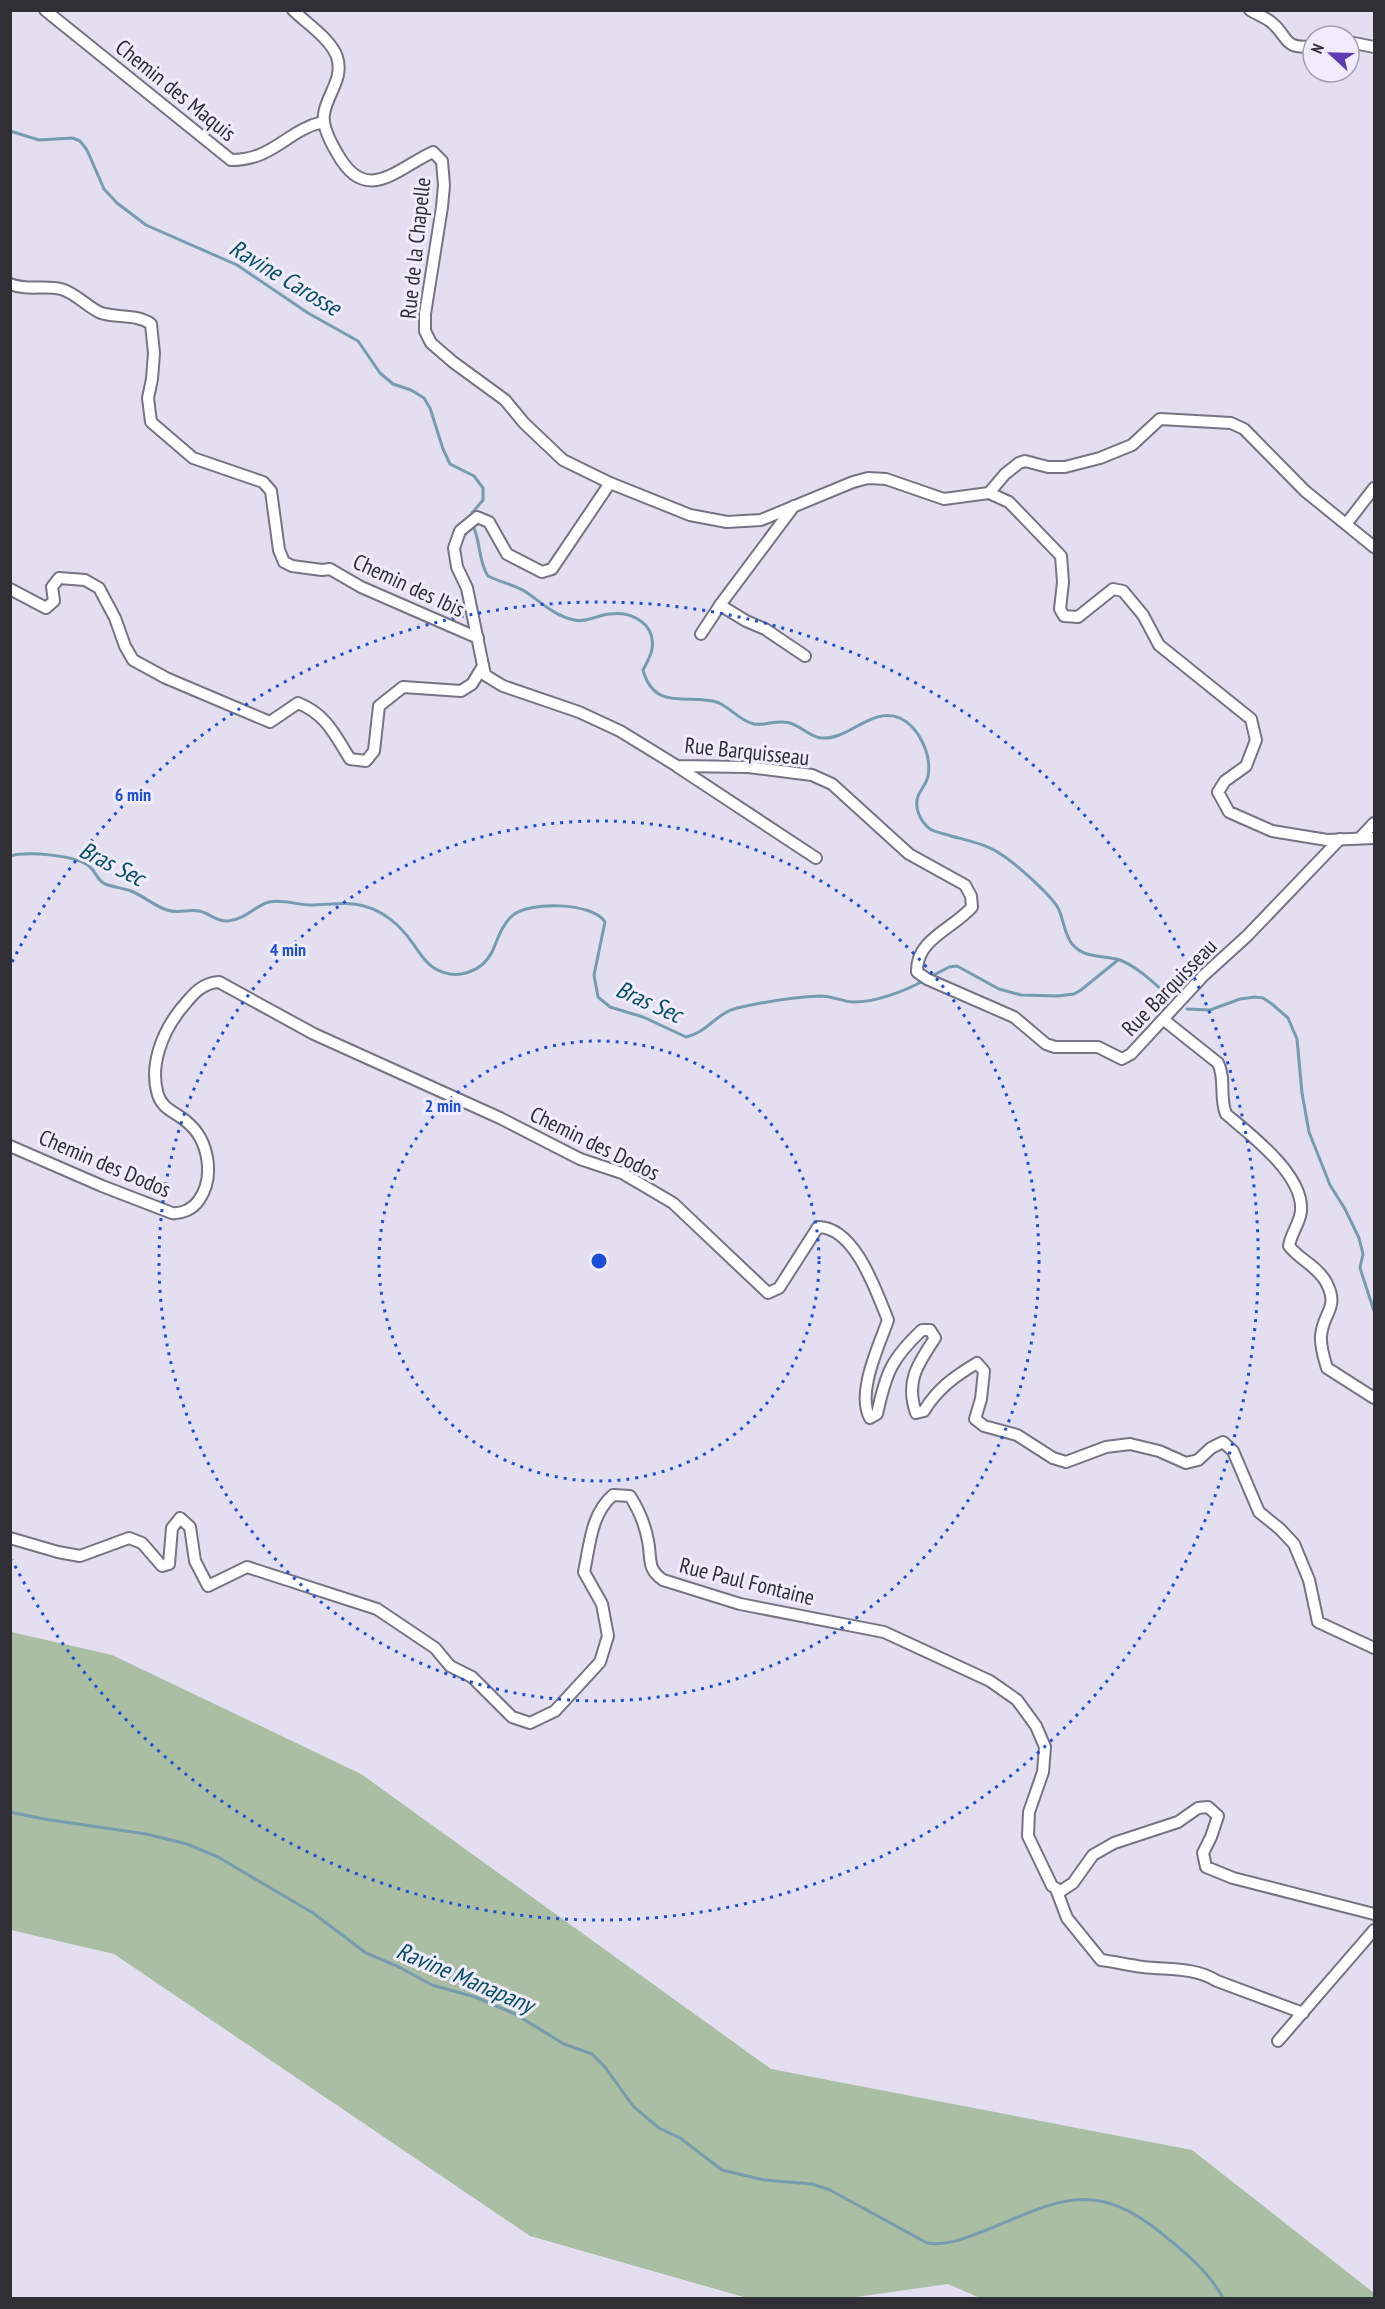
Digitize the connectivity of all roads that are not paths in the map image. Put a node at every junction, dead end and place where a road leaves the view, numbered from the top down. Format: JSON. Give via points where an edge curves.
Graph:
{"nodes":[{"id":1,"x":45,"y":10,"type":"edge"},
{"id":2,"x":292,"y":10,"type":"edge"},
{"id":3,"x":1250,"y":10,"type":"edge"},
{"id":4,"x":1301,"y":47,"type":"edge"},
{"id":5,"x":323,"y":122,"type":"junction"},
{"id":6,"x":10,"y":284,"type":"edge"},
{"id":7,"x":610,"y":483,"type":"junction"},
{"id":8,"x":1374,"y":488,"type":"edge"},
{"id":9,"x":989,"y":493,"type":"junction"},
{"id":10,"x":797,"y":504,"type":"junction"},
{"id":11,"x":1347,"y":523,"type":"junction"},
{"id":12,"x":1374,"y":547,"type":"edge"},
{"id":13,"x":10,"y":589,"type":"edge"},
{"id":14,"x":720,"y":605,"type":"junction"},
{"id":15,"x":701,"y":634,"type":"dead end"},
{"id":16,"x":478,"y":638,"type":"junction"},
{"id":17,"x":805,"y":656,"type":"dead end"},
{"id":18,"x":483,"y":666,"type":"junction"},
{"id":19,"x":677,"y":766,"type":"junction"},
{"id":20,"x":1374,"y":823,"type":"edge"},
{"id":21,"x":1360,"y":838,"type":"junction"},
{"id":22,"x":1374,"y":838,"type":"edge"},
{"id":23,"x":1340,"y":839,"type":"junction"},
{"id":24,"x":816,"y":858,"type":"dead end"},
{"id":25,"x":1164,"y":1020,"type":"junction"},
{"id":26,"x":10,"y":1146,"type":"edge"},
{"id":27,"x":1374,"y":1398,"type":"edge"},
{"id":28,"x":10,"y":1538,"type":"edge"},
{"id":29,"x":1374,"y":1648,"type":"edge"},
{"id":30,"x":1056,"y":1889,"type":"junction"},
{"id":31,"x":1374,"y":1914,"type":"edge"},
{"id":32,"x":1374,"y":1929,"type":"edge"},
{"id":33,"x":1303,"y":2013,"type":"junction"},
{"id":34,"x":1278,"y":2041,"type":"dead end"}],
"edges":[{"from":1,"to":5,"type":"street","name":"Chemin des Maquis","via":[[231,159],[247,160],[267,153],[310,124]]},
{"from":2,"to":5,"type":"street","via":[[336,55],[340,72]]},
{"from":3,"to":4,"type":"street","via":[[1271,22],[1289,44]]},
{"from":5,"to":7,"type":"street","name":"Rue de la Chapelle","via":[[348,171],[361,179],[375,181],[394,176],[424,156],[433,152],[438,155],[444,185],[425,314],[425,331],[431,343],[505,400],[563,460]]},
{"from":6,"to":16,"type":"street","name":"Chemin des Ibis","via":[[64,290],[98,311],[151,324],[154,353],[148,398],[152,422],[193,458],[263,482],[271,491],[284,562],[330,569],[361,587]]},
{"from":7,"to":10,"type":"street","name":"Rue de la Chapelle","via":[[690,515],[727,522],[761,520]]},
{"from":7,"to":16,"type":"street","via":[[552,569],[542,572],[507,554],[489,522],[477,517],[460,531],[454,548],[457,567]]},
{"from":8,"to":11,"type":"street"},
{"from":9,"to":10,"type":"street","name":"Rue de la Chapelle","via":[[944,499],[886,479],[868,478]]},
{"from":9,"to":11,"type":"street","via":[[1019,463],[1065,467],[1100,458],[1132,445],[1160,419],[1231,423],[1244,429],[1305,491]]},
{"from":9,"to":23,"type":"street","via":[[1008,502],[1061,556],[1060,609],[1064,616],[1078,617],[1113,590],[1123,591],[1143,615],[1159,645],[1251,719],[1256,740],[1246,766],[1225,781],[1218,792],[1229,812],[1272,831]]},
{"from":10,"to":14,"type":"street"},
{"from":11,"to":12,"type":"street"},
{"from":13,"to":18,"type":"street","via":[[46,608],[54,601],[52,587],[59,579],[85,580],[99,588],[133,660],[270,722],[298,703],[312,708],[328,723],[350,759],[360,762],[374,751],[379,706],[403,687],[461,691],[472,684]]},
{"from":14,"to":15,"type":"street"},
{"from":14,"to":17,"type":"street"},
{"from":16,"to":18,"type":"street"},
{"from":18,"to":19,"type":"street","name":"Rue Barquisseau","via":[[485,675],[503,686],[579,712],[620,731]]},
{"from":19,"to":24,"type":"street"},
{"from":19,"to":25,"type":"street","name":"Rue Barquisseau","via":[[748,766],[812,775],[832,784],[909,854],[965,885],[971,896],[972,907],[925,946],[917,960],[917,972],[1014,1017],[1046,1044],[1098,1047],[1122,1059]]},
{"from":20,"to":21,"type":"street"},
{"from":21,"to":22,"type":"street"},
{"from":21,"to":23,"type":"street"},
{"from":23,"to":25,"type":"street","name":"Rue Barquisseau"},
{"from":25,"to":27,"type":"street","via":[[1218,1063],[1226,1114],[1275,1156],[1300,1196],[1301,1213],[1289,1246],[1317,1269],[1333,1301],[1321,1336],[1327,1368]]},
{"from":26,"to":29,"type":"street","name":"Chemin des Dodos","via":[[172,1213],[195,1206],[205,1191],[208,1169],[201,1135],[163,1106],[154,1071],[172,1020],[194,992],[209,982],[219,982],[314,1034],[500,1118],[580,1159],[622,1173],[674,1203],[768,1293],[778,1288],[818,1227],[828,1227],[852,1246],[888,1320],[870,1372],[864,1408],[870,1418],[877,1414],[884,1378],[903,1348],[922,1330],[930,1330],[935,1338],[917,1365],[911,1385],[916,1413],[924,1411],[932,1397],[954,1377],[977,1364],[984,1371],[975,1419],[984,1426],[1017,1435],[1053,1458],[1066,1462],[1106,1447],[1130,1444],[1160,1451],[1186,1463],[1198,1460],[1223,1442],[1233,1451],[1259,1512],[1294,1544],[1310,1580],[1318,1622]]},
{"from":28,"to":30,"type":"street","name":"Rue Paul Fontaine","via":[[80,1556],[129,1538],[142,1543],[162,1566],[169,1564],[172,1528],[180,1518],[190,1527],[195,1561],[208,1586],[247,1567],[377,1609],[435,1648],[450,1666],[472,1677],[512,1717],[530,1723],[555,1711],[600,1662],[608,1635],[602,1604],[584,1572],[595,1518],[613,1495],[630,1496],[649,1542],[654,1574],[663,1580],[740,1604],[884,1632],[990,1681],[1017,1700],[1036,1726],[1045,1747],[1043,1772],[1029,1812],[1028,1836]]},
{"from":30,"to":31,"type":"street","via":[[1060,1891],[1073,1883],[1093,1855],[1114,1843],[1165,1827],[1198,1808],[1208,1807],[1218,1816],[1203,1853],[1206,1867],[1233,1878]]},
{"from":30,"to":33,"type":"street","via":[[1067,1918],[1101,1960],[1207,1975]]},
{"from":32,"to":33,"type":"street"},
{"from":33,"to":34,"type":"street"}]}
